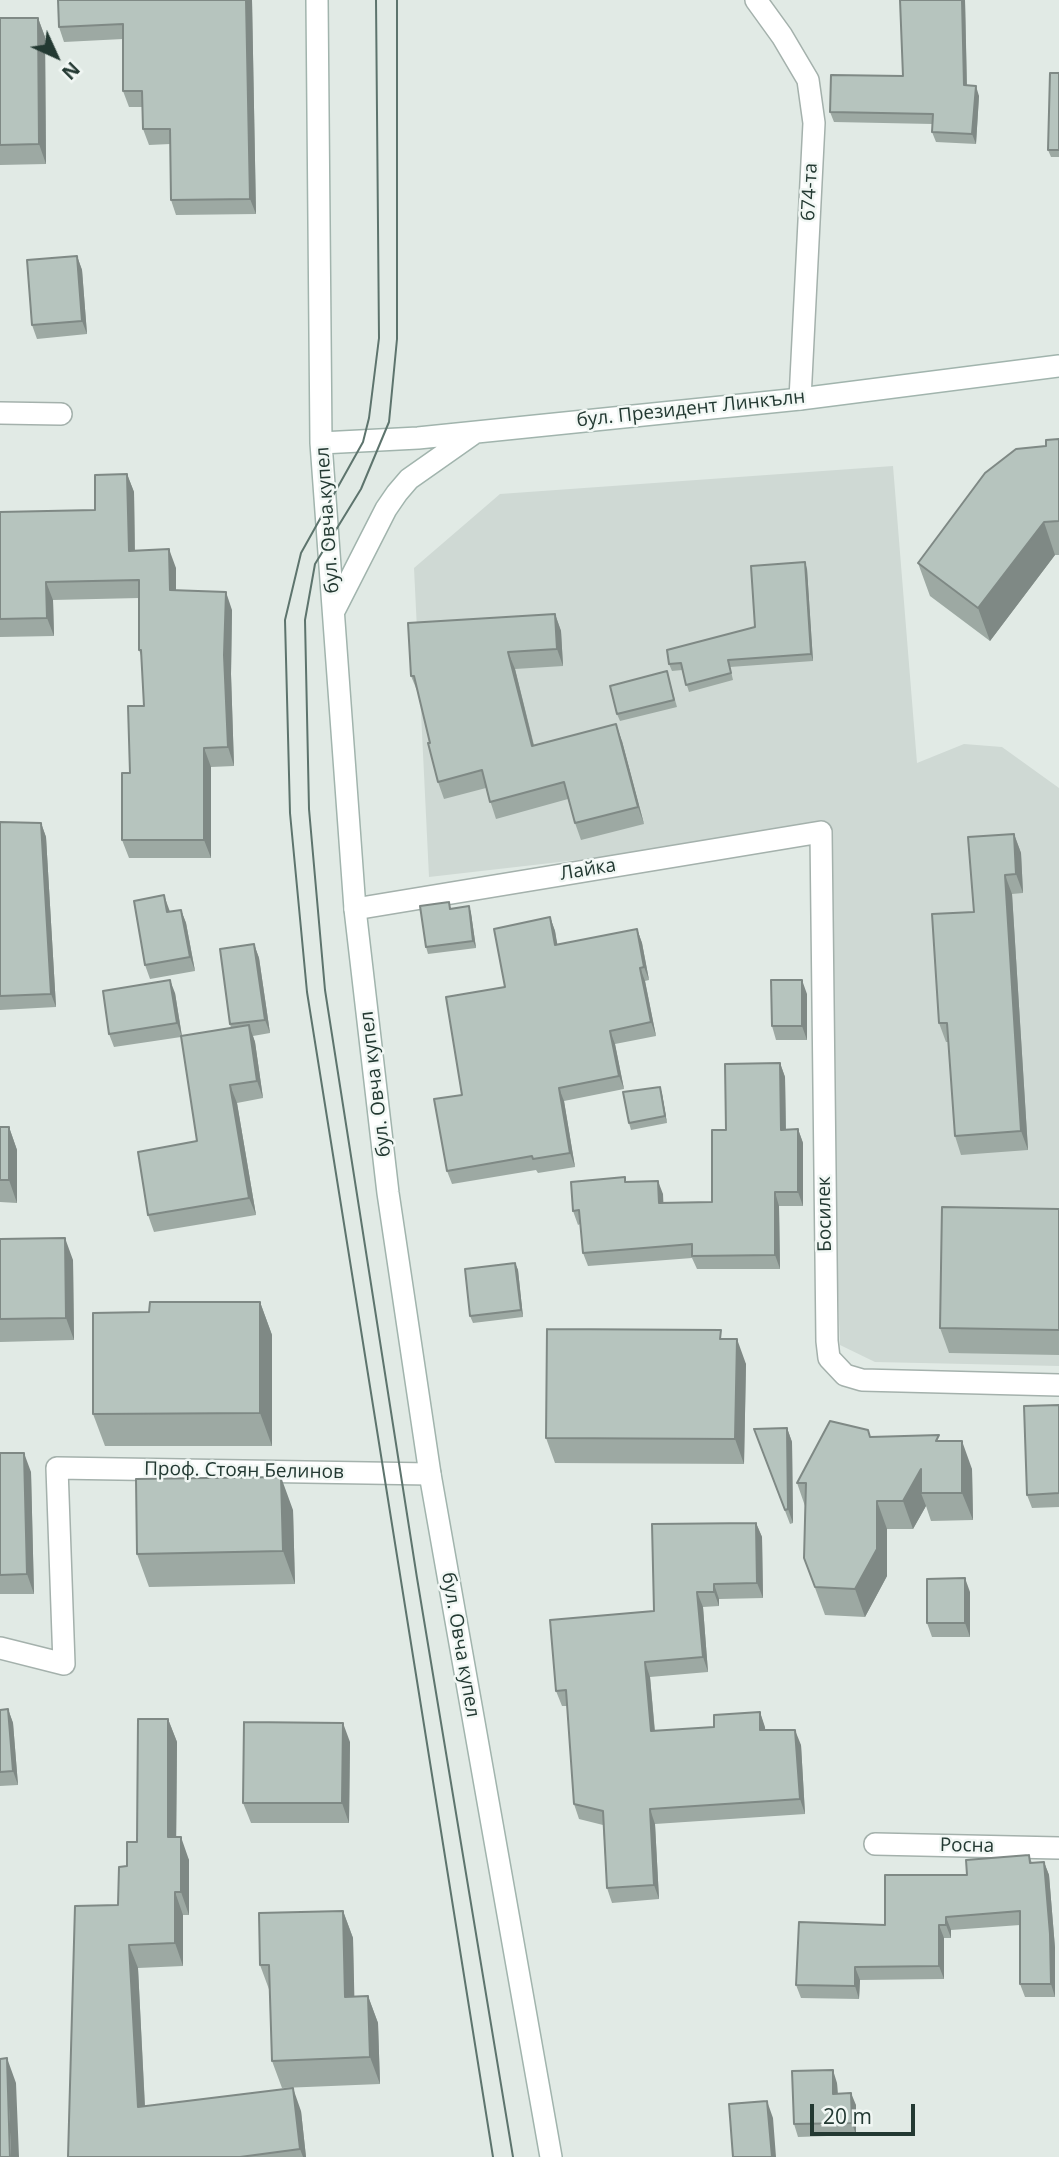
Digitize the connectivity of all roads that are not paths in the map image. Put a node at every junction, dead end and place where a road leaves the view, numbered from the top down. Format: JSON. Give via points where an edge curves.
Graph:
{"nodes":[{"id":1,"x":317,"y":0,"type":"edge"},
{"id":2,"x":756,"y":0,"type":"edge"},
{"id":3,"x":1059,"y":366,"type":"edge"},
{"id":4,"x":800,"y":399,"type":"junction"},
{"id":5,"x":0,"y":413,"type":"edge"},
{"id":6,"x":61,"y":414,"type":"dead end"},
{"id":7,"x":478,"y":430,"type":"junction"},
{"id":8,"x":321,"y":443,"type":"junction"},
{"id":9,"x":335,"y":609,"type":"junction"},
{"id":10,"x":821,"y":832,"type":"joint"},
{"id":11,"x":355,"y":909,"type":"junction"},
{"id":12,"x":1059,"y":1385,"type":"edge"},
{"id":13,"x":430,"y":1474,"type":"junction"},
{"id":14,"x":0,"y":1648,"type":"edge"},
{"id":15,"x":875,"y":1844,"type":"dead end"},
{"id":16,"x":1059,"y":1848,"type":"edge"},
{"id":17,"x":551,"y":2157,"type":"edge"}],
"edges":[{"from":1,"to":8,"type":"street","name":"бул. Овча купел"},
{"from":2,"to":4,"type":"street","name":"674-та","via":[[808,80],[814,123]]},
{"from":3,"to":4,"type":"street","name":"бул. Президент Линкълн"},
{"from":4,"to":7,"type":"street","name":"бул. Президент Линкълн"},
{"from":5,"to":6,"type":"street"},
{"from":7,"to":8,"type":"street","name":"бул. Президент Линкълн"},
{"from":7,"to":9,"type":"street","via":[[409,479],[397,493]]},
{"from":8,"to":9,"type":"street","name":"бул. Овча купел"},
{"from":9,"to":11,"type":"street","name":"бул. Овча купел"},
{"from":10,"to":11,"type":"street","name":"Лайка"},
{"from":10,"to":12,"type":"street","name":"Босилек","via":[[829,1358],[845,1375],[862,1380]]},
{"from":11,"to":13,"type":"street","name":"бул. Овча купел","via":[[388,1194]]},
{"from":13,"to":14,"type":"street","name":"Проф. Стоян Белинов","via":[[57,1468],[64,1664]]},
{"from":13,"to":17,"type":"street","name":"бул. Овча купел"},
{"from":15,"to":16,"type":"street","name":"Росна"}]}
